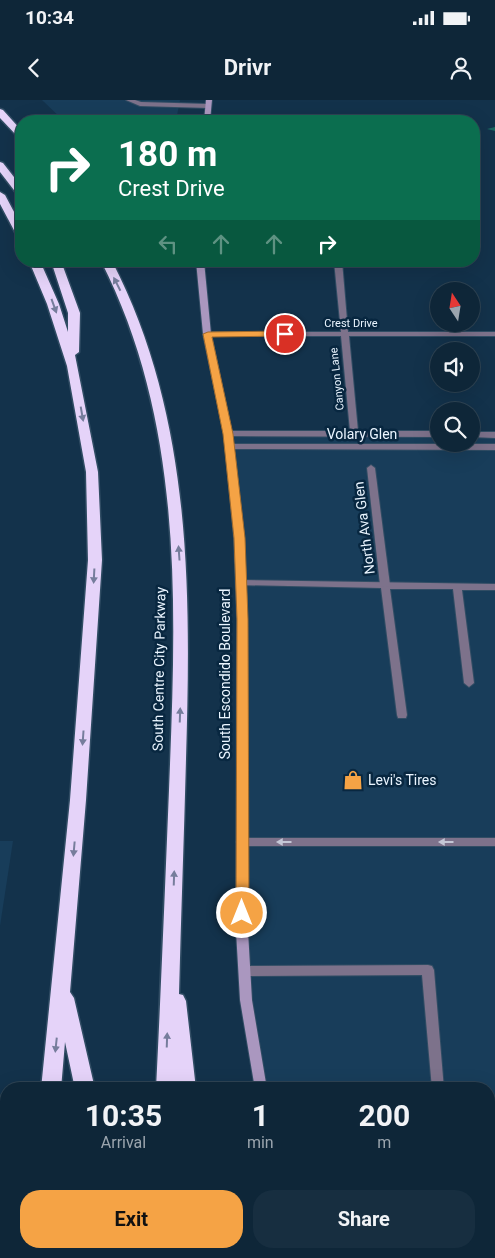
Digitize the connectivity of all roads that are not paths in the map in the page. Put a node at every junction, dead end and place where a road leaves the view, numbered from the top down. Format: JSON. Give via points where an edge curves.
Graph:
{"nodes":[{"id":1,"x":129,"y":100,"type":"edge"},
{"id":2,"x":208,"y":103,"type":"edge"},
{"id":3,"x":0,"y":112,"type":"edge"},
{"id":4,"x":15,"y":128,"type":"edge"},
{"id":5,"x":0,"y":165,"type":"edge"},
{"id":6,"x":15,"y":184,"type":"edge"},
{"id":7,"x":0,"y":195,"type":"edge"},
{"id":8,"x":15,"y":223,"type":"edge"},
{"id":9,"x":37,"y":267,"type":"edge"},
{"id":10,"x":58,"y":267,"type":"edge"},
{"id":11,"x":109,"y":267,"type":"edge"},
{"id":12,"x":201,"y":267,"type":"edge"},
{"id":13,"x":338,"y":267,"type":"edge"},
{"id":14,"x":208,"y":334,"type":"junction"},
{"id":15,"x":344,"y":334,"type":"junction"},
{"id":16,"x":495,"y":334,"type":"edge"},
{"id":17,"x":73,"y":366,"type":"junction"},
{"id":18,"x":228,"y":434,"type":"junction"},
{"id":19,"x":354,"y":434,"type":"junction"},
{"id":20,"x":430,"y":434,"type":"edge"},
{"id":21,"x":480,"y":434,"type":"edge"},
{"id":22,"x":495,"y":434,"type":"edge"},
{"id":23,"x":230,"y":447,"type":"junction"},
{"id":24,"x":495,"y":447,"type":"edge"},
{"id":25,"x":371,"y":468,"type":"dead end"},
{"id":26,"x":241,"y":583,"type":"junction"},
{"id":27,"x":385,"y":585,"type":"junction"},
{"id":28,"x":457,"y":586,"type":"junction"},
{"id":29,"x":495,"y":587,"type":"edge"},
{"id":30,"x":469,"y":683,"type":"dead end"},
{"id":31,"x":402,"y":715,"type":"dead end"},
{"id":32,"x":242,"y":842,"type":"junction"},
{"id":33,"x":495,"y":842,"type":"edge"},
{"id":34,"x":171,"y":948,"type":"junction"},
{"id":35,"x":245,"y":971,"type":"junction"},
{"id":36,"x":62,"y":986,"type":"junction"},
{"id":37,"x":52,"y":1082,"type":"edge"},
{"id":38,"x":83,"y":1082,"type":"edge"},
{"id":39,"x":166,"y":1082,"type":"edge"},
{"id":40,"x":185,"y":1082,"type":"edge"},
{"id":41,"x":260,"y":1082,"type":"edge"},
{"id":42,"x":437,"y":1082,"type":"edge"}],
"edges":[{"from":1,"to":2,"type":"street","via":[[140,104]]},
{"from":3,"to":4,"type":"highway"},
{"from":5,"to":6,"type":"highway"},
{"from":7,"to":8,"type":"highway"},
{"from":9,"to":17,"type":"highway","one_way":true,"via":[[54,304]]},
{"from":10,"to":17,"type":"highway","via":[[74,313]]},
{"from":34,"to":11,"type":"highway","name":"South Centre City Parkway","one_way":true,"via":[[182,652],[178,546],[170,466],[152,379],[139,334]]},
{"from":12,"to":14,"type":"street","name":"South Escondido Boulevard"},
{"from":13,"to":15,"type":"street","name":"Canyon Lane"},
{"from":14,"to":15,"type":"street","name":"Crest Drive"},
{"from":14,"to":18,"type":"street","name":"South Escondido Boulevard"},
{"from":15,"to":16,"type":"street","name":"Crest Drive"},
{"from":15,"to":19,"type":"street","name":"Canyon Lane"},
{"from":17,"to":36,"type":"highway","one_way":true,"via":[[92,472],[95,560]]},
{"from":18,"to":19,"type":"street"},
{"from":18,"to":23,"type":"street","name":"South Escondido Boulevard"},
{"from":19,"to":20,"type":"street"},
{"from":21,"to":22,"type":"street"},
{"from":23,"to":24,"type":"street","name":"Volary Glen"},
{"from":23,"to":26,"type":"street","name":"South Escondido Boulevard"},
{"from":25,"to":27,"type":"street","name":"North Ava Glen"},
{"from":26,"to":27,"type":"street"},
{"from":26,"to":32,"type":"street","name":"South Escondido Boulevard"},
{"from":27,"to":28,"type":"street"},
{"from":27,"to":31,"type":"street","name":"North Ava Glen"},
{"from":28,"to":29,"type":"street"},
{"from":28,"to":30,"type":"street"},
{"from":33,"to":32,"type":"street","one_way":true},
{"from":32,"to":35,"type":"street","name":"South Escondido Boulevard"},
{"from":39,"to":34,"type":"highway","name":"South Centre City Parkway","one_way":true},
{"from":34,"to":40,"type":"highway"},
{"from":35,"to":41,"type":"street","name":"South Escondido Boulevard","via":[[246,1000]]},
{"from":35,"to":42,"type":"street","via":[[428,970]]},
{"from":36,"to":37,"type":"highway","one_way":true},
{"from":36,"to":38,"type":"highway"}]}
